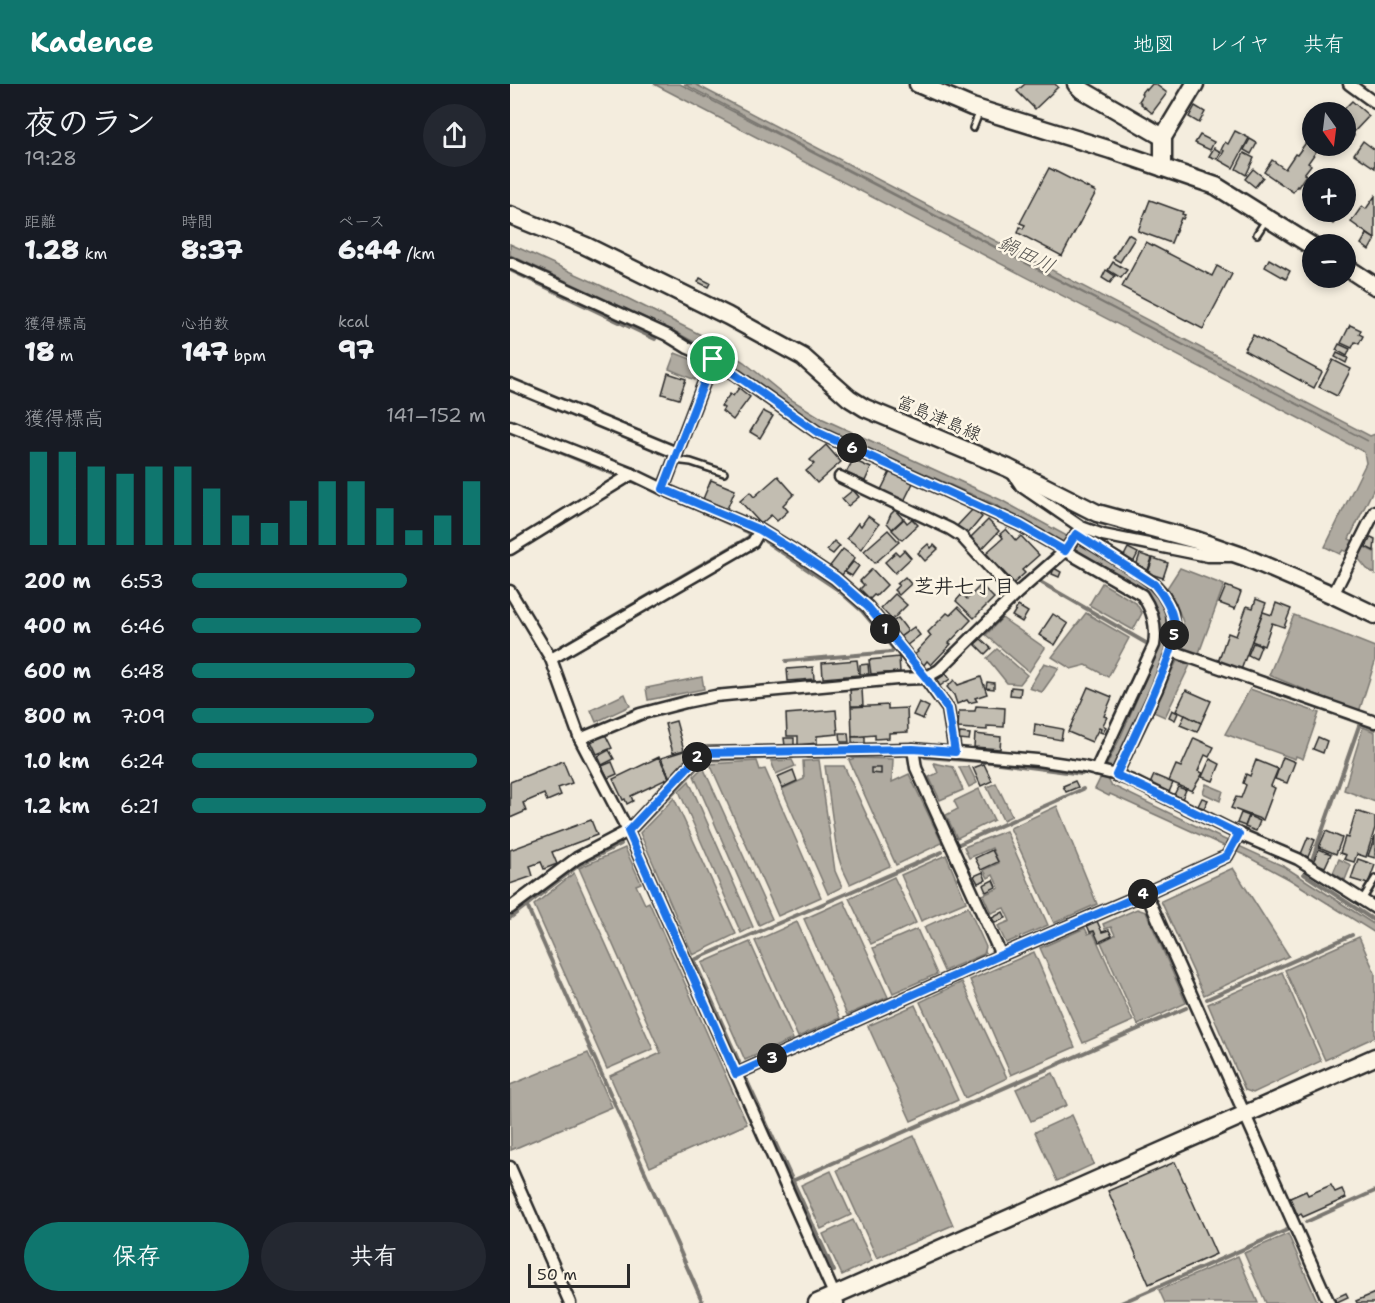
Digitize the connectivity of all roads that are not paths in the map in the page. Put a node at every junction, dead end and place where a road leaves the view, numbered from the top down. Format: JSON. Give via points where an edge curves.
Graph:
{"nodes":[{"id":1,"x":918,"y":84,"type":"edge"},
{"id":2,"x":1076,"y":84,"type":"edge"},
{"id":3,"x":1194,"y":84,"type":"edge"},
{"id":4,"x":1349,"y":84,"type":"edge"},
{"id":5,"x":1375,"y":103,"type":"edge"},
{"id":6,"x":980,"y":110,"type":"junction"},
{"id":7,"x":973,"y":128,"type":"dead end"},
{"id":8,"x":1163,"y":137,"type":"junction"},
{"id":9,"x":1163,"y":168,"type":"junction"},
{"id":10,"x":510,"y":215,"type":"edge"},
{"id":11,"x":1267,"y":218,"type":"junction"},
{"id":12,"x":1257,"y":234,"type":"dead end"},
{"id":13,"x":1302,"y":240,"type":"edge"},
{"id":14,"x":510,"y":263,"type":"edge"},
{"id":15,"x":1356,"y":274,"type":"edge"},
{"id":16,"x":1375,"y":286,"type":"edge"},
{"id":17,"x":713,"y":359,"type":"junction"},
{"id":18,"x":510,"y":384,"type":"edge"},
{"id":19,"x":510,"y":426,"type":"edge"},
{"id":20,"x":676,"y":457,"type":"junction"},
{"id":21,"x":1008,"y":468,"type":"junction"},
{"id":22,"x":724,"y":473,"type":"dead end"},
{"id":23,"x":632,"y":474,"type":"junction"},
{"id":24,"x":840,"y":477,"type":"dead end"},
{"id":25,"x":663,"y":489,"type":"junction"},
{"id":26,"x":1375,"y":511,"type":"edge"},
{"id":27,"x":760,"y":530,"type":"junction"},
{"id":28,"x":1077,"y":533,"type":"junction"},
{"id":29,"x":510,"y":549,"type":"edge"},
{"id":30,"x":1065,"y":551,"type":"junction"},
{"id":31,"x":1245,"y":557,"type":"junction"},
{"id":32,"x":510,"y":591,"type":"edge"},
{"id":33,"x":1015,"y":595,"type":"junction"},
{"id":34,"x":1333,"y":595,"type":"junction"},
{"id":35,"x":1375,"y":615,"type":"edge"},
{"id":36,"x":1172,"y":651,"type":"junction"},
{"id":37,"x":551,"y":659,"type":"junction"},
{"id":38,"x":926,"y":678,"type":"junction"},
{"id":39,"x":1375,"y":722,"type":"edge"},
{"id":40,"x":580,"y":739,"type":"junction"},
{"id":41,"x":913,"y":749,"type":"junction"},
{"id":42,"x":955,"y":752,"type":"junction"},
{"id":43,"x":1096,"y":770,"type":"junction"},
{"id":44,"x":1115,"y":775,"type":"junction"},
{"id":45,"x":628,"y":831,"type":"junction"},
{"id":46,"x":1239,"y":834,"type":"junction"},
{"id":47,"x":1375,"y":879,"type":"edge"},
{"id":48,"x":1146,"y":893,"type":"junction"},
{"id":49,"x":1362,"y":900,"type":"junction"},
{"id":50,"x":510,"y":908,"type":"edge"},
{"id":51,"x":1375,"y":908,"type":"edge"},
{"id":52,"x":1001,"y":955,"type":"junction"},
{"id":53,"x":1375,"y":1057,"type":"edge"},
{"id":54,"x":736,"y":1074,"type":"junction"},
{"id":55,"x":1244,"y":1114,"type":"junction"},
{"id":56,"x":510,"y":1167,"type":"edge"},
{"id":57,"x":837,"y":1299,"type":"edge"},
{"id":58,"x":570,"y":1303,"type":"edge"},
{"id":59,"x":817,"y":1303,"type":"edge"},
{"id":60,"x":1329,"y":1303,"type":"edge"}],
"edges":[{"from":1,"to":6,"type":"street"},
{"from":2,"to":8,"type":"street"},
{"from":3,"to":8,"type":"street"},
{"from":4,"to":5,"type":"street"},
{"from":6,"to":7,"type":"lane"},
{"from":6,"to":9,"type":"street"},
{"from":8,"to":9,"type":"street"},
{"from":9,"to":11,"type":"street","via":[[1216,186]]},
{"from":10,"to":21,"type":"street","name":"富島津島線","via":[[586,246],[728,316],[803,357],[865,408]]},
{"from":11,"to":12,"type":"lane"},
{"from":11,"to":13,"type":"street"},
{"from":14,"to":17,"type":"street"},
{"from":15,"to":16,"type":"street"},
{"from":17,"to":20,"type":"street"},
{"from":17,"to":30,"type":"street","via":[[817,432],[1020,525]]},
{"from":18,"to":20,"type":"street"},
{"from":19,"to":23,"type":"street"},
{"from":20,"to":22,"type":"lane"},
{"from":20,"to":25,"type":"street"},
{"from":21,"to":28,"type":"street","via":[[1021,486]]},
{"from":21,"to":31,"type":"street","name":"富島津島線","via":[[1097,513]]},
{"from":23,"to":25,"type":"street"},
{"from":23,"to":29,"type":"street"},
{"from":24,"to":33,"type":"street","via":[[961,536]]},
{"from":25,"to":27,"type":"street"},
{"from":26,"to":34,"type":"street"},
{"from":27,"to":37,"type":"street","via":[[753,542]]},
{"from":27,"to":38,"type":"street","via":[[835,578],[868,607]]},
{"from":28,"to":30,"type":"street"},
{"from":28,"to":31,"type":"street","via":[[1208,556]]},
{"from":28,"to":36,"type":"street","via":[[1141,574],[1162,593],[1172,613]]},
{"from":30,"to":33,"type":"street"},
{"from":30,"to":43,"type":"street","via":[[1142,595],[1155,628],[1154,645]]},
{"from":31,"to":34,"type":"street","name":"富島津島線"},
{"from":32,"to":37,"type":"street"},
{"from":33,"to":38,"type":"street","via":[[939,670]]},
{"from":34,"to":35,"type":"street","name":"富島津島線"},
{"from":36,"to":39,"type":"street"},
{"from":36,"to":44,"type":"street"},
{"from":37,"to":40,"type":"street"},
{"from":38,"to":40,"type":"street","via":[[715,696],[640,714]]},
{"from":38,"to":42,"type":"street","via":[[948,709]]},
{"from":40,"to":45,"type":"street"},
{"from":41,"to":42,"type":"street"},
{"from":41,"to":45,"type":"street","via":[[701,753]]},
{"from":41,"to":52,"type":"street","via":[[916,768]]},
{"from":42,"to":43,"type":"street"},
{"from":43,"to":44,"type":"street"},
{"from":44,"to":46,"type":"street"},
{"from":45,"to":50,"type":"street","via":[[577,858]]},
{"from":45,"to":54,"type":"street"},
{"from":46,"to":48,"type":"street","via":[[1227,856]]},
{"from":46,"to":49,"type":"street","via":[[1298,859]]},
{"from":47,"to":49,"type":"lane"},
{"from":48,"to":52,"type":"street"},
{"from":48,"to":55,"type":"street"},
{"from":49,"to":51,"type":"street"},
{"from":52,"to":54,"type":"street"},
{"from":53,"to":55,"type":"street"},
{"from":54,"to":57,"type":"street"},
{"from":55,"to":57,"type":"street"},
{"from":55,"to":60,"type":"street"},
{"from":56,"to":58,"type":"street"},
{"from":57,"to":59,"type":"street"}]}
